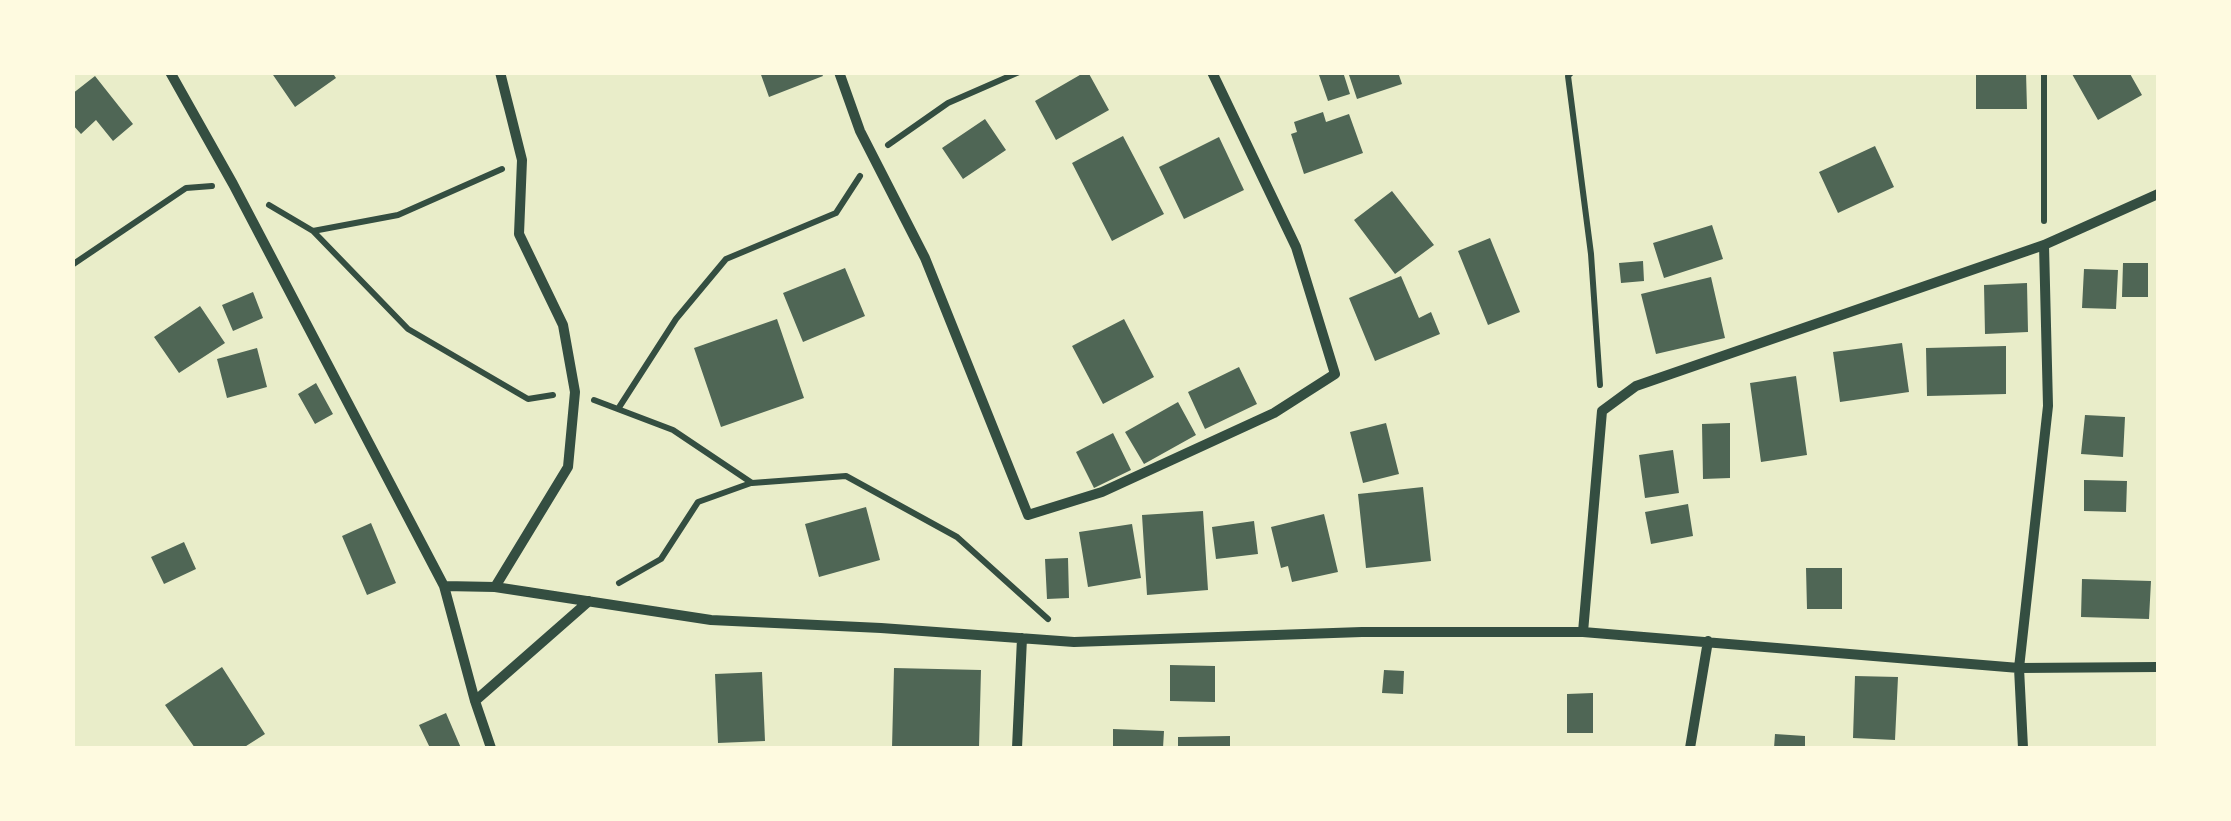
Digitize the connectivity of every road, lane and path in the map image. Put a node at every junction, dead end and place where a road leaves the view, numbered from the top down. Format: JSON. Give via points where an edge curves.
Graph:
{"nodes":[{"id":1,"x":170,"y":72,"type":"edge"},
{"id":2,"x":500,"y":72,"type":"edge"},
{"id":3,"x":839,"y":72,"type":"edge"},
{"id":4,"x":1018,"y":72,"type":"edge"},
{"id":5,"x":1212,"y":72,"type":"edge"},
{"id":6,"x":1572,"y":72,"type":"edge"},
{"id":7,"x":2044,"y":72,"type":"edge"},
{"id":8,"x":872,"y":156,"type":"junction"},
{"id":9,"x":522,"y":160,"type":"junction"},
{"id":10,"x":2158,"y":194,"type":"edge"},
{"id":11,"x":313,"y":231,"type":"dead end"},
{"id":12,"x":2044,"y":245,"type":"junction"},
{"id":13,"x":618,"y":409,"type":"dead end"},
{"id":14,"x":1602,"y":411,"type":"junction"},
{"id":15,"x":752,"y":482,"type":"dead end"},
{"id":16,"x":444,"y":586,"type":"junction"},
{"id":17,"x":496,"y":587,"type":"junction"},
{"id":18,"x":588,"y":602,"type":"junction"},
{"id":19,"x":1583,"y":632,"type":"junction"},
{"id":20,"x":1022,"y":638,"type":"junction"},
{"id":21,"x":1708,"y":641,"type":"junction"},
{"id":22,"x":2019,"y":668,"type":"junction"},
{"id":23,"x":2158,"y":668,"type":"edge"},
{"id":24,"x":475,"y":701,"type":"junction"},
{"id":25,"x":491,"y":748,"type":"edge"},
{"id":26,"x":1016,"y":748,"type":"edge"},
{"id":27,"x":1690,"y":748,"type":"edge"},
{"id":28,"x":2024,"y":748,"type":"edge"}],
"edges":[{"from":1,"to":16,"type":"street"},
{"from":2,"to":9,"type":"street"},
{"from":3,"to":8,"type":"street"},
{"from":4,"to":8,"type":"path","via":[[948,103]]},
{"from":5,"to":8,"type":"street","via":[[1296,247],[1335,374],[1274,413],[1102,492],[1028,515],[924,258]]},
{"from":6,"to":14,"type":"path"},
{"from":7,"to":12,"type":"path"},
{"from":8,"to":13,"type":"path","via":[[836,213],[726,259],[676,319]]},
{"from":9,"to":11,"type":"path","via":[[398,215]]},
{"from":9,"to":17,"type":"street","via":[[519,234],[563,325],[574,392],[568,467]]},
{"from":10,"to":12,"type":"street"},
{"from":12,"to":14,"type":"street","via":[[1636,386]]},
{"from":12,"to":22,"type":"street","via":[[2048,406]]},
{"from":14,"to":19,"type":"street"},
{"from":15,"to":18,"type":"path","via":[[698,502],[661,559]]},
{"from":16,"to":17,"type":"street"},
{"from":16,"to":24,"type":"street"},
{"from":17,"to":18,"type":"street"},
{"from":18,"to":20,"type":"street","via":[[711,620]]},
{"from":18,"to":24,"type":"street"},
{"from":19,"to":20,"type":"street"},
{"from":19,"to":21,"type":"street"},
{"from":20,"to":26,"type":"street"},
{"from":21,"to":22,"type":"street"},
{"from":21,"to":27,"type":"street"},
{"from":22,"to":23,"type":"street"},
{"from":22,"to":28,"type":"street"},
{"from":24,"to":25,"type":"street"}]}
